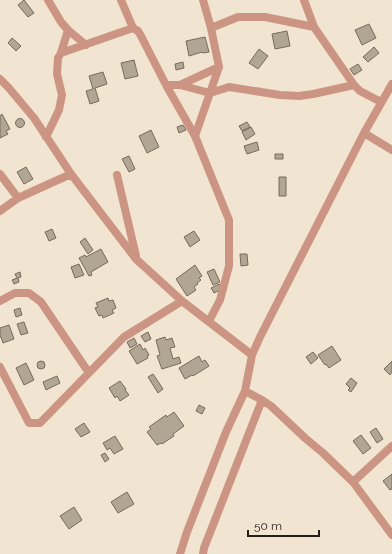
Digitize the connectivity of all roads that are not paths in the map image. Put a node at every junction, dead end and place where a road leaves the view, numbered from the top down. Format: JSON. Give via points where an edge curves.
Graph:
{"nodes":[{"id":1,"x":48,"y":0,"type":"edge"},
{"id":2,"x":121,"y":0,"type":"edge"},
{"id":3,"x":203,"y":0,"type":"edge"},
{"id":4,"x":304,"y":0,"type":"edge"},
{"id":5,"x":314,"y":27,"type":"junction"},
{"id":6,"x":133,"y":28,"type":"junction"},
{"id":7,"x":211,"y":28,"type":"junction"},
{"id":8,"x":68,"y":30,"type":"junction"},
{"id":9,"x":86,"y":45,"type":"junction"},
{"id":10,"x":61,"y":53,"type":"junction"},
{"id":11,"x":219,"y":67,"type":"junction"},
{"id":12,"x":0,"y":79,"type":"edge"},
{"id":13,"x":180,"y":84,"type":"junction"},
{"id":14,"x":392,"y":84,"type":"edge"},
{"id":15,"x":166,"y":85,"type":"junction"},
{"id":16,"x":8,"y":86,"type":"junction"},
{"id":17,"x":354,"y":86,"type":"junction"},
{"id":18,"x":0,"y":91,"type":"edge"},
{"id":19,"x":210,"y":93,"type":"junction"},
{"id":20,"x":381,"y":102,"type":"junction"},
{"id":21,"x":364,"y":134,"type":"junction"},
{"id":22,"x":195,"y":136,"type":"junction"},
{"id":23,"x":46,"y":137,"type":"junction"},
{"id":24,"x":392,"y":150,"type":"edge"},
{"id":25,"x":0,"y":174,"type":"edge"},
{"id":26,"x":71,"y":174,"type":"junction"},
{"id":27,"x":117,"y":174,"type":"dead end"},
{"id":28,"x":18,"y":198,"type":"junction"},
{"id":29,"x":0,"y":211,"type":"edge"},
{"id":30,"x":136,"y":259,"type":"junction"},
{"id":31,"x":0,"y":301,"type":"edge"},
{"id":32,"x":182,"y":301,"type":"junction"},
{"id":33,"x":209,"y":321,"type":"junction"},
{"id":34,"x":252,"y":355,"type":"junction"},
{"id":35,"x":0,"y":367,"type":"edge"},
{"id":36,"x":89,"y":373,"type":"junction"},
{"id":37,"x":245,"y":391,"type":"junction"},
{"id":38,"x":262,"y":400,"type":"junction"},
{"id":39,"x":392,"y":446,"type":"edge"},
{"id":40,"x":352,"y":482,"type":"junction"},
{"id":41,"x":392,"y":535,"type":"edge"},
{"id":42,"x":180,"y":554,"type":"edge"},
{"id":43,"x":203,"y":554,"type":"edge"}],
"edges":[{"from":1,"to":8,"type":"street"},
{"from":2,"to":6,"type":"street"},
{"from":3,"to":7,"type":"street"},
{"from":4,"to":5,"type":"street"},
{"from":5,"to":7,"type":"street","via":[[265,17],[238,17]]},
{"from":5,"to":17,"type":"street"},
{"from":6,"to":9,"type":"street"},
{"from":6,"to":15,"type":"street","via":[[141,36]]},
{"from":7,"to":11,"type":"street"},
{"from":8,"to":9,"type":"street"},
{"from":8,"to":10,"type":"street"},
{"from":9,"to":10,"type":"street"},
{"from":10,"to":23,"type":"street","via":[[58,58],[58,74],[62,95],[59,110]]},
{"from":11,"to":13,"type":"street"},
{"from":11,"to":19,"type":"street"},
{"from":12,"to":16,"type":"street"},
{"from":13,"to":15,"type":"street"},
{"from":13,"to":19,"type":"street"},
{"from":14,"to":20,"type":"street"},
{"from":15,"to":22,"type":"street"},
{"from":16,"to":18,"type":"street"},
{"from":16,"to":23,"type":"street"},
{"from":17,"to":19,"type":"street","via":[[299,96],[229,87]]},
{"from":17,"to":20,"type":"street"},
{"from":19,"to":22,"type":"street"},
{"from":20,"to":21,"type":"street"},
{"from":21,"to":24,"type":"street"},
{"from":21,"to":34,"type":"street"},
{"from":22,"to":33,"type":"street","via":[[229,220],[229,266],[220,300]]},
{"from":23,"to":26,"type":"street"},
{"from":25,"to":28,"type":"street"},
{"from":26,"to":28,"type":"street"},
{"from":26,"to":30,"type":"street"},
{"from":27,"to":30,"type":"street"},
{"from":28,"to":29,"type":"street"},
{"from":30,"to":32,"type":"street"},
{"from":31,"to":36,"type":"street","via":[[14,293],[28,293],[41,302]]},
{"from":32,"to":33,"type":"street"},
{"from":32,"to":36,"type":"street","via":[[124,337]]},
{"from":33,"to":34,"type":"street"},
{"from":34,"to":37,"type":"street"},
{"from":35,"to":36,"type":"street","via":[[29,423],[40,423]]},
{"from":37,"to":38,"type":"street"},
{"from":37,"to":42,"type":"street","via":[[226,432]]},
{"from":38,"to":40,"type":"street"},
{"from":38,"to":43,"type":"street"},
{"from":39,"to":40,"type":"street"},
{"from":40,"to":41,"type":"street"}]}
